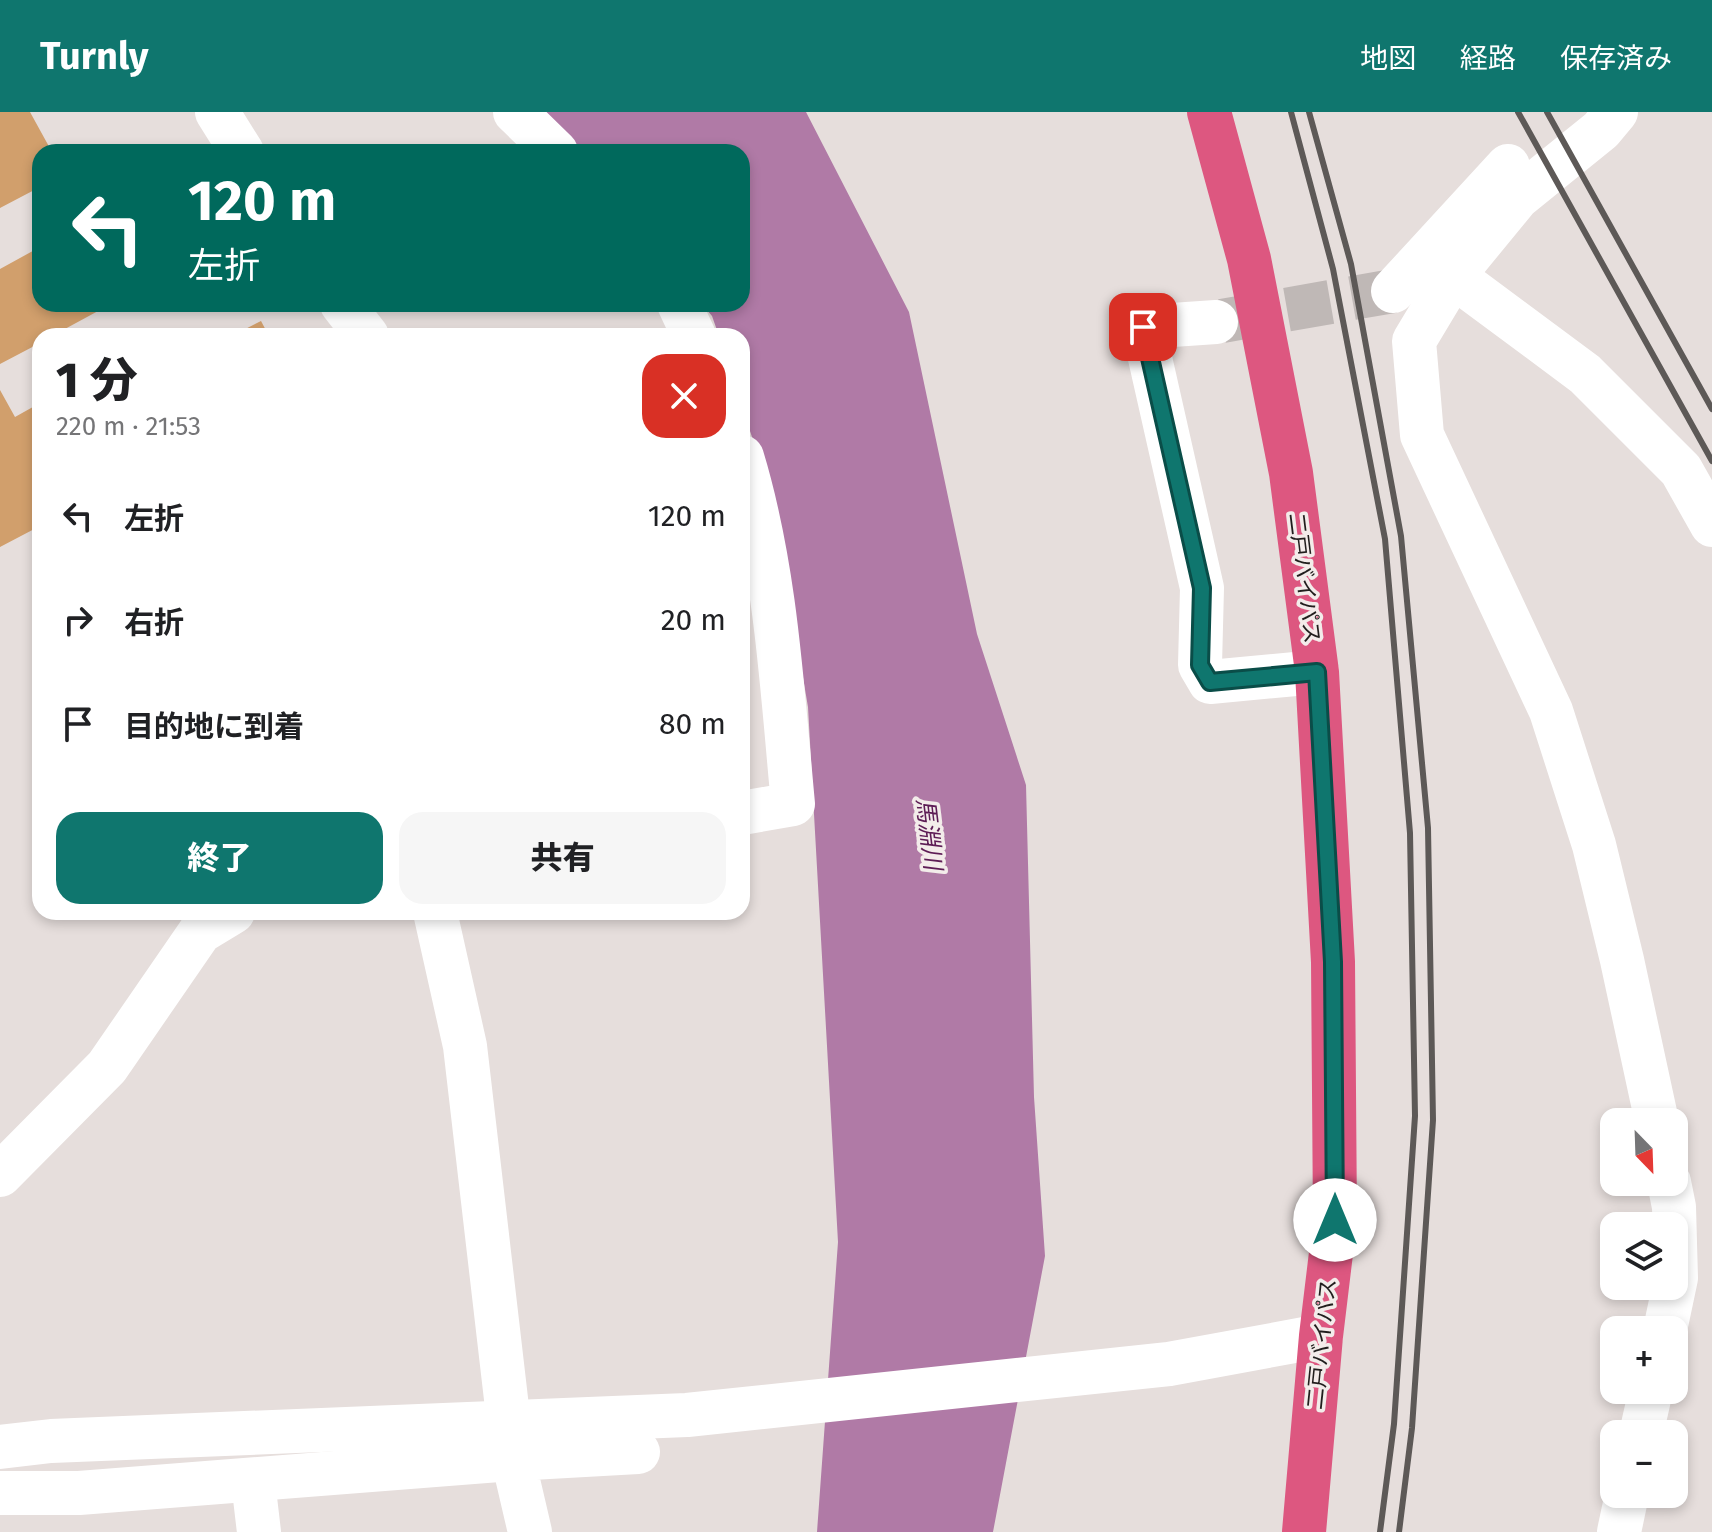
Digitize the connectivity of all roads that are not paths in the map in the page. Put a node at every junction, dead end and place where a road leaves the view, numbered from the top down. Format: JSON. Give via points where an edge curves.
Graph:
{"nodes":[{"id":1,"x":217,"y":112,"type":"edge"},
{"id":2,"x":515,"y":112,"type":"edge"},
{"id":3,"x":1209,"y":112,"type":"edge"},
{"id":4,"x":1605,"y":112,"type":"edge"},
{"id":5,"x":1616,"y":112,"type":"edge"},
{"id":6,"x":237,"y":144,"type":"edge"},
{"id":7,"x":548,"y":144,"type":"edge"},
{"id":8,"x":1453,"y":276,"type":"junction"},
{"id":9,"x":1393,"y":291,"type":"tunnel mouth"},
{"id":10,"x":348,"y":312,"type":"edge"},
{"id":11,"x":1216,"y":322,"type":"tunnel mouth"},
{"id":12,"x":361,"y":328,"type":"edge"},
{"id":13,"x":750,"y":484,"type":"edge"},
{"id":14,"x":1712,"y":525,"type":"edge"},
{"id":15,"x":1317,"y":672,"type":"junction"},
{"id":16,"x":750,"y":812,"type":"edge"},
{"id":17,"x":220,"y":920,"type":"edge"},
{"id":18,"x":437,"y":920,"type":"edge"},
{"id":19,"x":1654,"y":1108,"type":"edge"},
{"id":20,"x":0,"y":1175,"type":"edge"},
{"id":21,"x":1672,"y":1196,"type":"edge"},
{"id":22,"x":1668,"y":1316,"type":"edge"},
{"id":23,"x":1321,"y":1336,"type":"junction"},
{"id":24,"x":0,"y":1447,"type":"edge"},
{"id":25,"x":638,"y":1452,"type":"dead end"},
{"id":26,"x":513,"y":1459,"type":"junction"},
{"id":27,"x":253,"y":1481,"type":"junction"},
{"id":28,"x":0,"y":1493,"type":"edge"},
{"id":29,"x":1624,"y":1508,"type":"edge"},
{"id":30,"x":259,"y":1532,"type":"edge"},
{"id":31,"x":530,"y":1532,"type":"edge"},
{"id":32,"x":1304,"y":1532,"type":"edge"},
{"id":33,"x":1619,"y":1532,"type":"edge"}],
"edges":[{"from":1,"to":6,"type":"street"},
{"from":2,"to":7,"type":"street"},
{"from":3,"to":15,"type":"highway","name":"二戸バイパス","via":[[1249,259],[1291,473]]},
{"from":4,"to":9,"type":"street","via":[[1507,167]]},
{"from":5,"to":8,"type":"street","via":[[1517,198]]},
{"from":8,"to":14,"type":"street","via":[[1585,374],[1681,470]]},
{"from":8,"to":19,"type":"street","via":[[1414,341],[1422,435],[1551,711],[1594,845]]},
{"from":10,"to":12,"type":"street"},
{"from":11,"to":15,"type":"street","via":[[1143,327],[1202,588],[1200,665],[1210,682]]},
{"from":13,"to":16,"type":"street","via":[[775,618],[793,804]]},
{"from":15,"to":23,"type":"highway","name":"二戸バイパス","via":[[1334,1053],[1335,1220]]},
{"from":17,"to":20,"type":"street","via":[[200,932],[107,1067]]},
{"from":18,"to":26,"type":"street","via":[[465,1046]]},
{"from":21,"to":22,"type":"street","via":[[1676,1278]]},
{"from":23,"to":24,"type":"street","via":[[1169,1364],[687,1415]]},
{"from":23,"to":32,"type":"highway","name":"二戸バイパス"},
{"from":25,"to":26,"type":"street"},
{"from":26,"to":27,"type":"street"},
{"from":26,"to":31,"type":"street"},
{"from":27,"to":28,"type":"street"},
{"from":27,"to":30,"type":"street"},
{"from":29,"to":33,"type":"street"}]}
